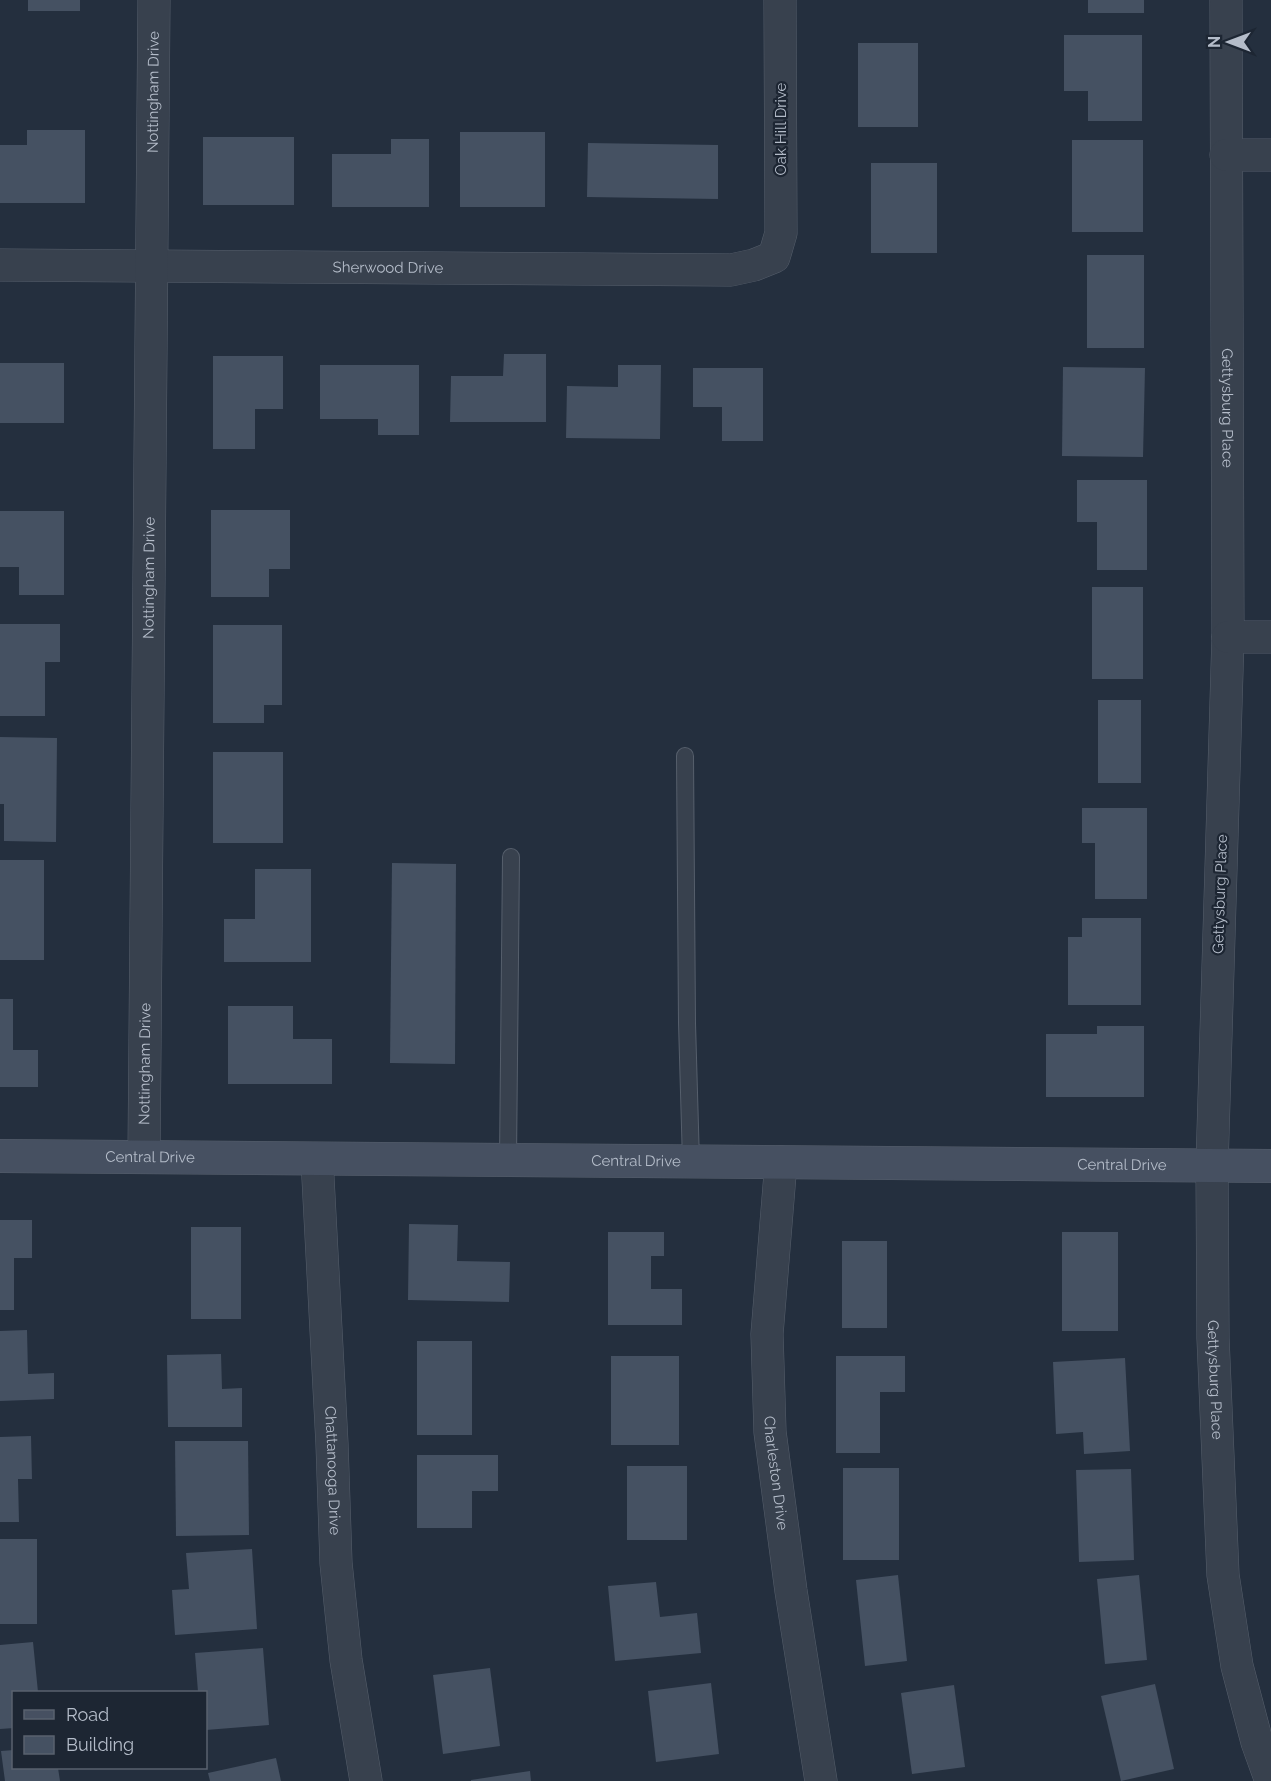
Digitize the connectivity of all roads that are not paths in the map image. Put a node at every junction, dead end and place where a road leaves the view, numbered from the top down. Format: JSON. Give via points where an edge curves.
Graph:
{"nodes":[{"id":1,"x":154,"y":0,"type":"edge"},
{"id":2,"x":780,"y":0,"type":"edge"},
{"id":3,"x":1226,"y":0,"type":"edge"},
{"id":4,"x":1226,"y":155,"type":"junction"},
{"id":5,"x":1271,"y":155,"type":"edge"},
{"id":6,"x":774,"y":257,"type":"joint"},
{"id":7,"x":0,"y":265,"type":"edge"},
{"id":8,"x":152,"y":266,"type":"junction"},
{"id":9,"x":1228,"y":637,"type":"junction"},
{"id":10,"x":1271,"y":637,"type":"edge"},
{"id":11,"x":685,"y":756,"type":"dead end"},
{"id":12,"x":511,"y":856,"type":"dead end"},
{"id":13,"x":0,"y":1156,"type":"edge"},
{"id":14,"x":144,"y":1157,"type":"junction"},
{"id":15,"x":317,"y":1159,"type":"junction"},
{"id":16,"x":508,"y":1160,"type":"junction"},
{"id":17,"x":691,"y":1162,"type":"junction"},
{"id":18,"x":781,"y":1162,"type":"junction"},
{"id":19,"x":1212,"y":1166,"type":"junction"},
{"id":20,"x":1271,"y":1166,"type":"edge"},
{"id":21,"x":366,"y":1781,"type":"edge"},
{"id":22,"x":821,"y":1781,"type":"edge"},
{"id":23,"x":1270,"y":1781,"type":"edge"}],
"edges":[{"from":1,"to":8,"type":"street","name":"Nottingham Drive"},
{"from":2,"to":6,"type":"street","name":"Oak Hill Drive","via":[[781,233]]},
{"from":3,"to":4,"type":"street","name":"Gettysburg Place"},
{"from":4,"to":5,"type":"street"},
{"from":4,"to":9,"type":"street","name":"Gettysburg Place"},
{"from":6,"to":8,"type":"street","name":"Sherwood Drive","via":[[731,270]]},
{"from":7,"to":8,"type":"street","name":"Sherwood Drive"},
{"from":8,"to":14,"type":"street","name":"Nottingham Drive"},
{"from":9,"to":10,"type":"street"},
{"from":9,"to":19,"type":"street","name":"Gettysburg Place"},
{"from":11,"to":17,"type":"lane"},
{"from":12,"to":16,"type":"lane"},
{"from":13,"to":14,"type":"main road","name":"Central Drive"},
{"from":14,"to":15,"type":"main road","name":"Central Drive"},
{"from":15,"to":16,"type":"main road","name":"Central Drive"},
{"from":15,"to":21,"type":"street","name":"Chattanooga Drive","via":[[336,1563],[346,1660]]},
{"from":16,"to":17,"type":"main road","name":"Central Drive"},
{"from":17,"to":18,"type":"main road","name":"Central Drive"},
{"from":18,"to":19,"type":"main road","name":"Central Drive"},
{"from":18,"to":22,"type":"street","name":"Charleston Drive","via":[[767,1334],[770,1432]]},
{"from":19,"to":20,"type":"main road","name":"Central Drive"},
{"from":19,"to":23,"type":"street","name":"Gettysburg Place","via":[[1213,1338],[1222,1575],[1237,1666]]}]}
